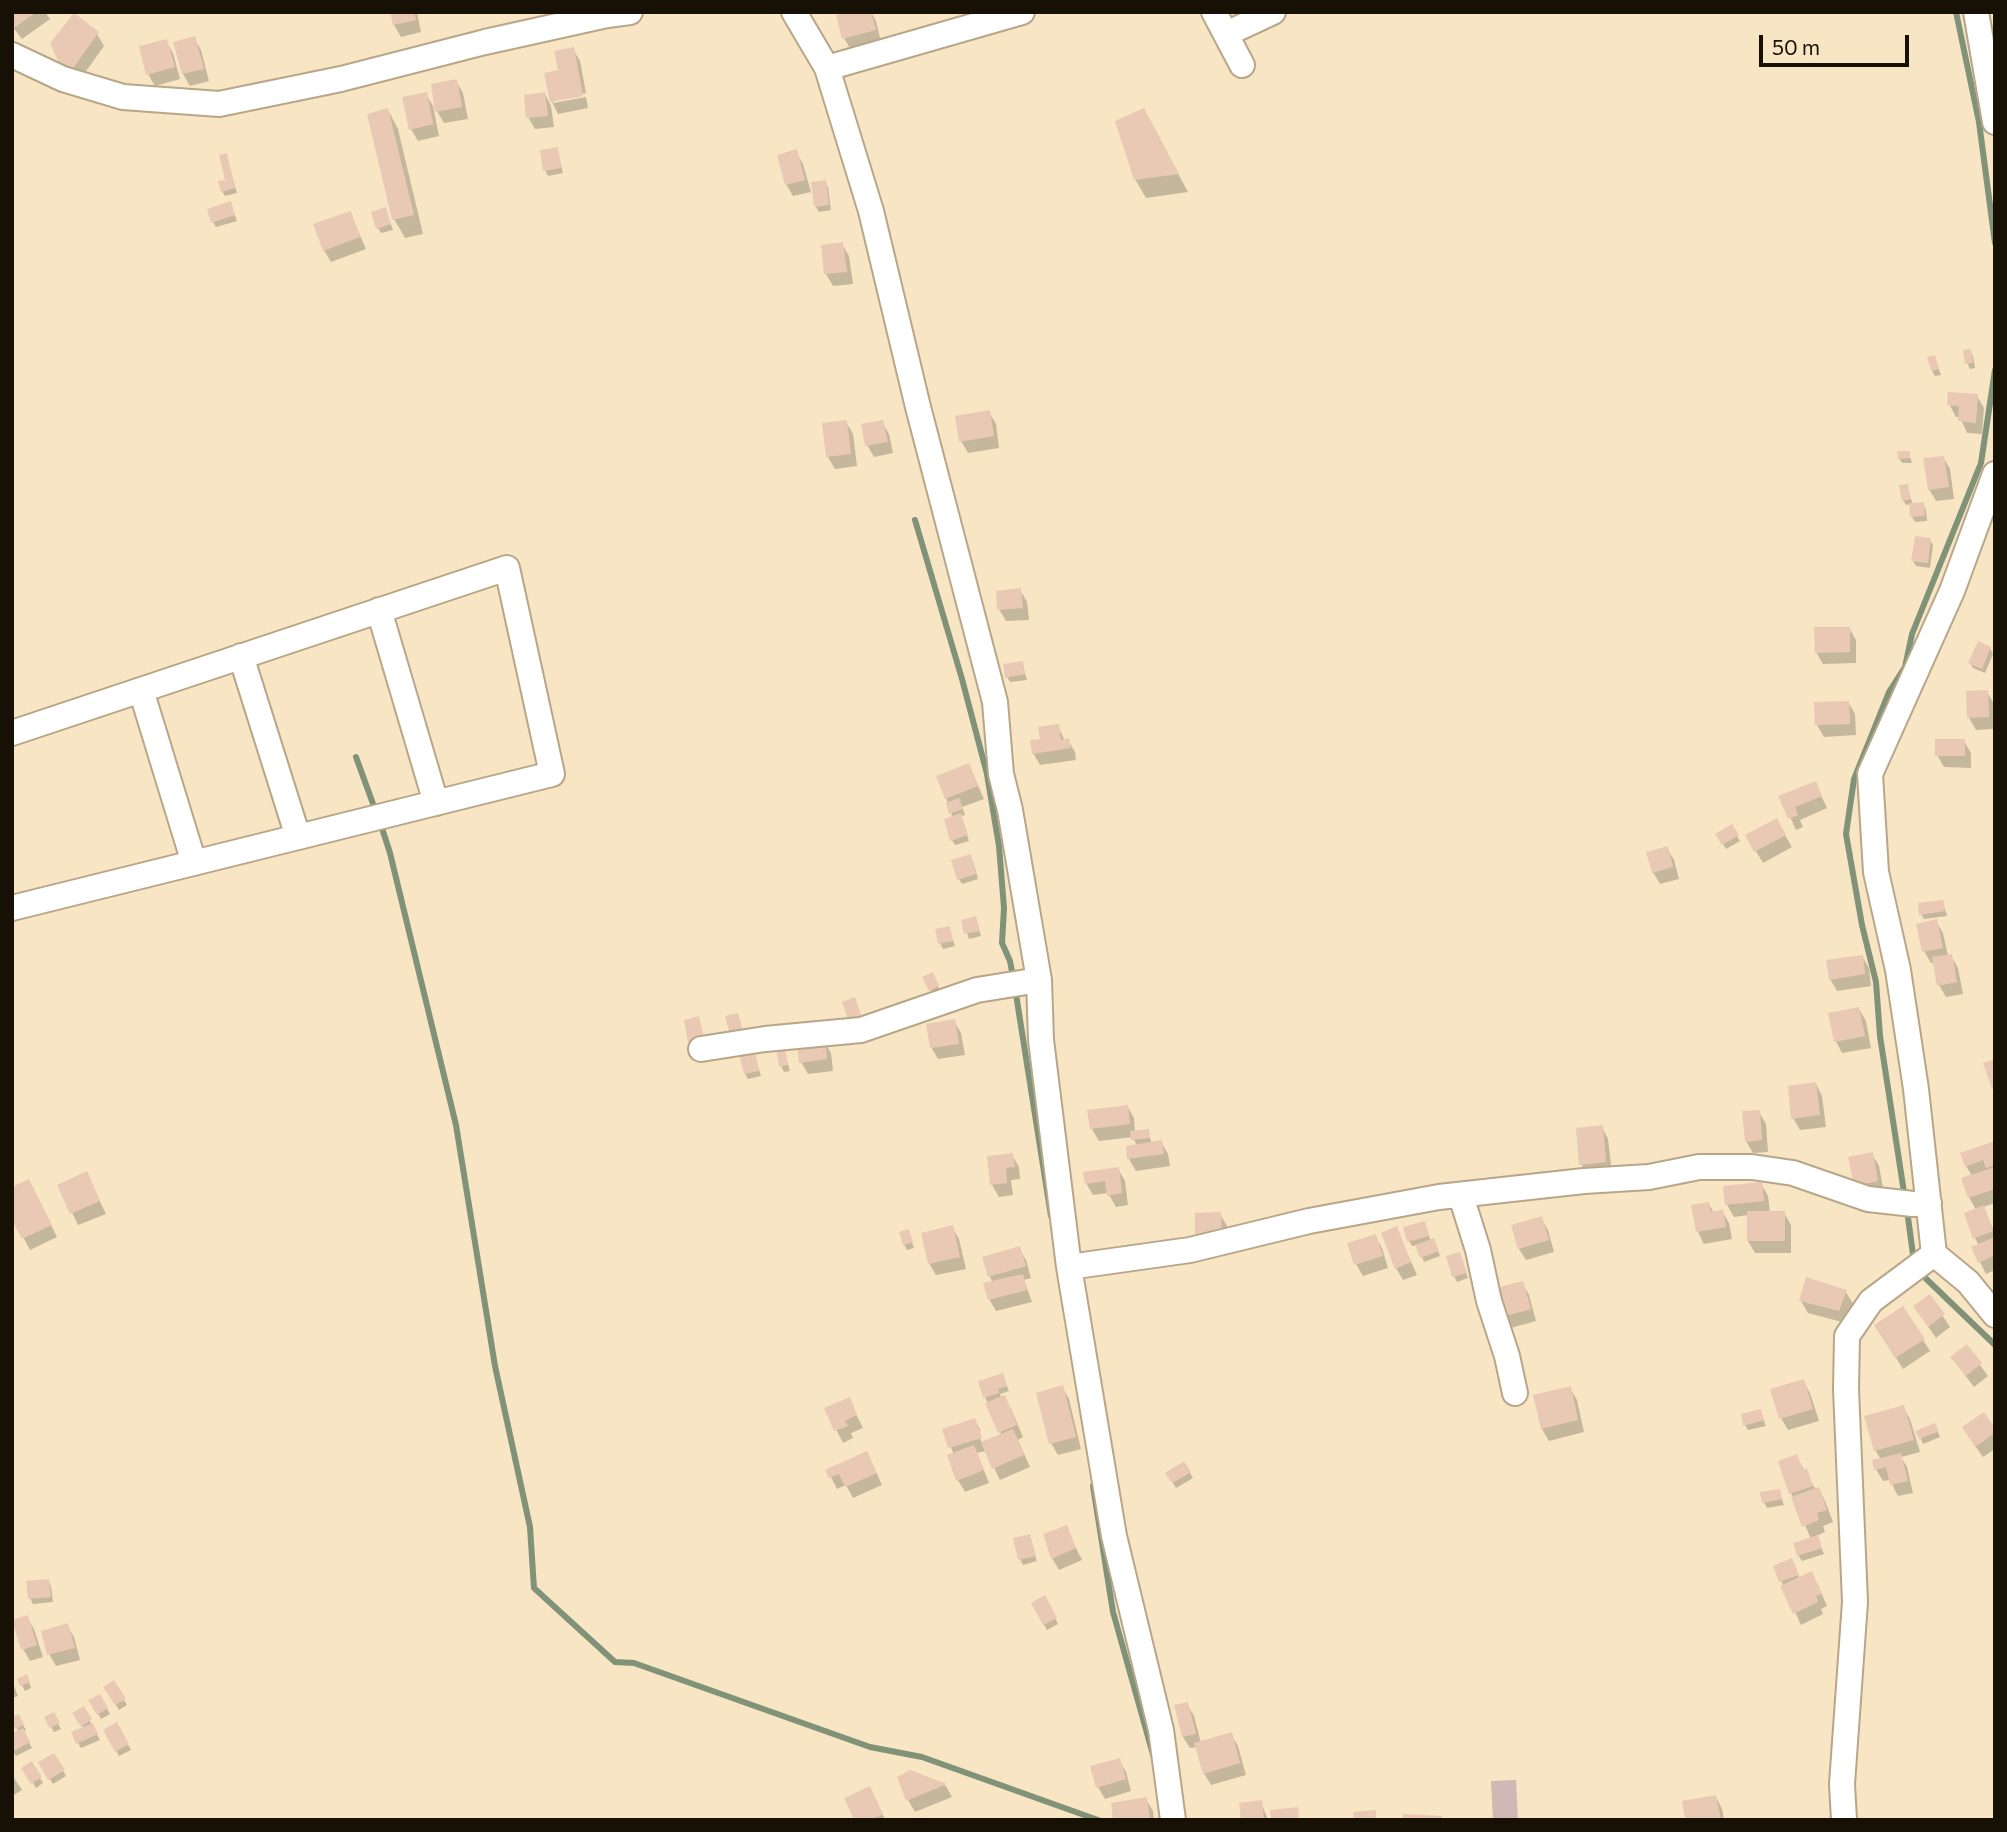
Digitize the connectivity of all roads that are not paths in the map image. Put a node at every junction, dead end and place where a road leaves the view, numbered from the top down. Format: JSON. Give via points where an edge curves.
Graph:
{"nodes":[{"id":1,"x":630,"y":12,"type":"edge"},
{"id":2,"x":794,"y":12,"type":"edge"},
{"id":3,"x":1022,"y":12,"type":"edge"},
{"id":4,"x":1273,"y":12,"type":"edge"},
{"id":5,"x":1976,"y":12,"type":"edge"},
{"id":6,"x":1220,"y":23,"type":"edge"},
{"id":7,"x":12,"y":55,"type":"edge"},
{"id":8,"x":1242,"y":65,"type":"dead end"},
{"id":9,"x":827,"y":68,"type":"junction"},
{"id":10,"x":1995,"y":122,"type":"edge"},
{"id":11,"x":1995,"y":474,"type":"edge"},
{"id":12,"x":379,"y":610,"type":"junction"},
{"id":13,"x":241,"y":656,"type":"junction"},
{"id":14,"x":141,"y":690,"type":"junction"},
{"id":15,"x":12,"y":733,"type":"edge"},
{"id":16,"x":436,"y":803,"type":"junction"},
{"id":17,"x":298,"y":837,"type":"junction"},
{"id":18,"x":194,"y":863,"type":"junction"},
{"id":19,"x":12,"y":908,"type":"edge"},
{"id":20,"x":1039,"y":980,"type":"junction"},
{"id":21,"x":701,"y":1049,"type":"dead end"},
{"id":22,"x":1461,"y":1196,"type":"junction"},
{"id":23,"x":1929,"y":1203,"type":"junction"},
{"id":24,"x":1934,"y":1254,"type":"junction"},
{"id":25,"x":1069,"y":1267,"type":"junction"},
{"id":26,"x":1995,"y":1315,"type":"edge"},
{"id":27,"x":1515,"y":1393,"type":"dead end"},
{"id":28,"x":1171,"y":1819,"type":"edge"},
{"id":29,"x":1844,"y":1820,"type":"edge"}],
"edges":[{"from":1,"to":7,"type":"street","via":[[219,104],[123,97],[63,79]]},
{"from":2,"to":9,"type":"street"},
{"from":3,"to":9,"type":"street"},
{"from":4,"to":6,"type":"street"},
{"from":5,"to":10,"type":"street"},
{"from":6,"to":8,"type":"street"},
{"from":9,"to":20,"type":"street","via":[[871,211],[995,702],[1001,774]]},
{"from":11,"to":23,"type":"street","via":[[1952,591],[1870,774],[1876,872],[1900,983]]},
{"from":12,"to":13,"type":"street"},
{"from":12,"to":16,"type":"street"},
{"from":12,"to":16,"type":"street","via":[[507,568],[552,774]]},
{"from":13,"to":14,"type":"street"},
{"from":13,"to":17,"type":"street"},
{"from":14,"to":15,"type":"street"},
{"from":14,"to":18,"type":"street"},
{"from":16,"to":17,"type":"street"},
{"from":17,"to":18,"type":"street"},
{"from":18,"to":19,"type":"street"},
{"from":20,"to":21,"type":"street","via":[[977,990],[861,1030]]},
{"from":20,"to":25,"type":"street","via":[[1041,1040]]},
{"from":22,"to":23,"type":"street","via":[[1710,1167],[1752,1167],[1793,1173],[1868,1199]]},
{"from":22,"to":25,"type":"street","via":[[1363,1210],[1151,1258]]},
{"from":22,"to":27,"type":"street"},
{"from":23,"to":24,"type":"street"},
{"from":24,"to":26,"type":"street","via":[[1968,1282]]},
{"from":24,"to":29,"type":"street","via":[[1871,1301],[1847,1336],[1855,1602],[1842,1784]]},
{"from":25,"to":28,"type":"street","via":[[1114,1536],[1161,1730]]}]}
